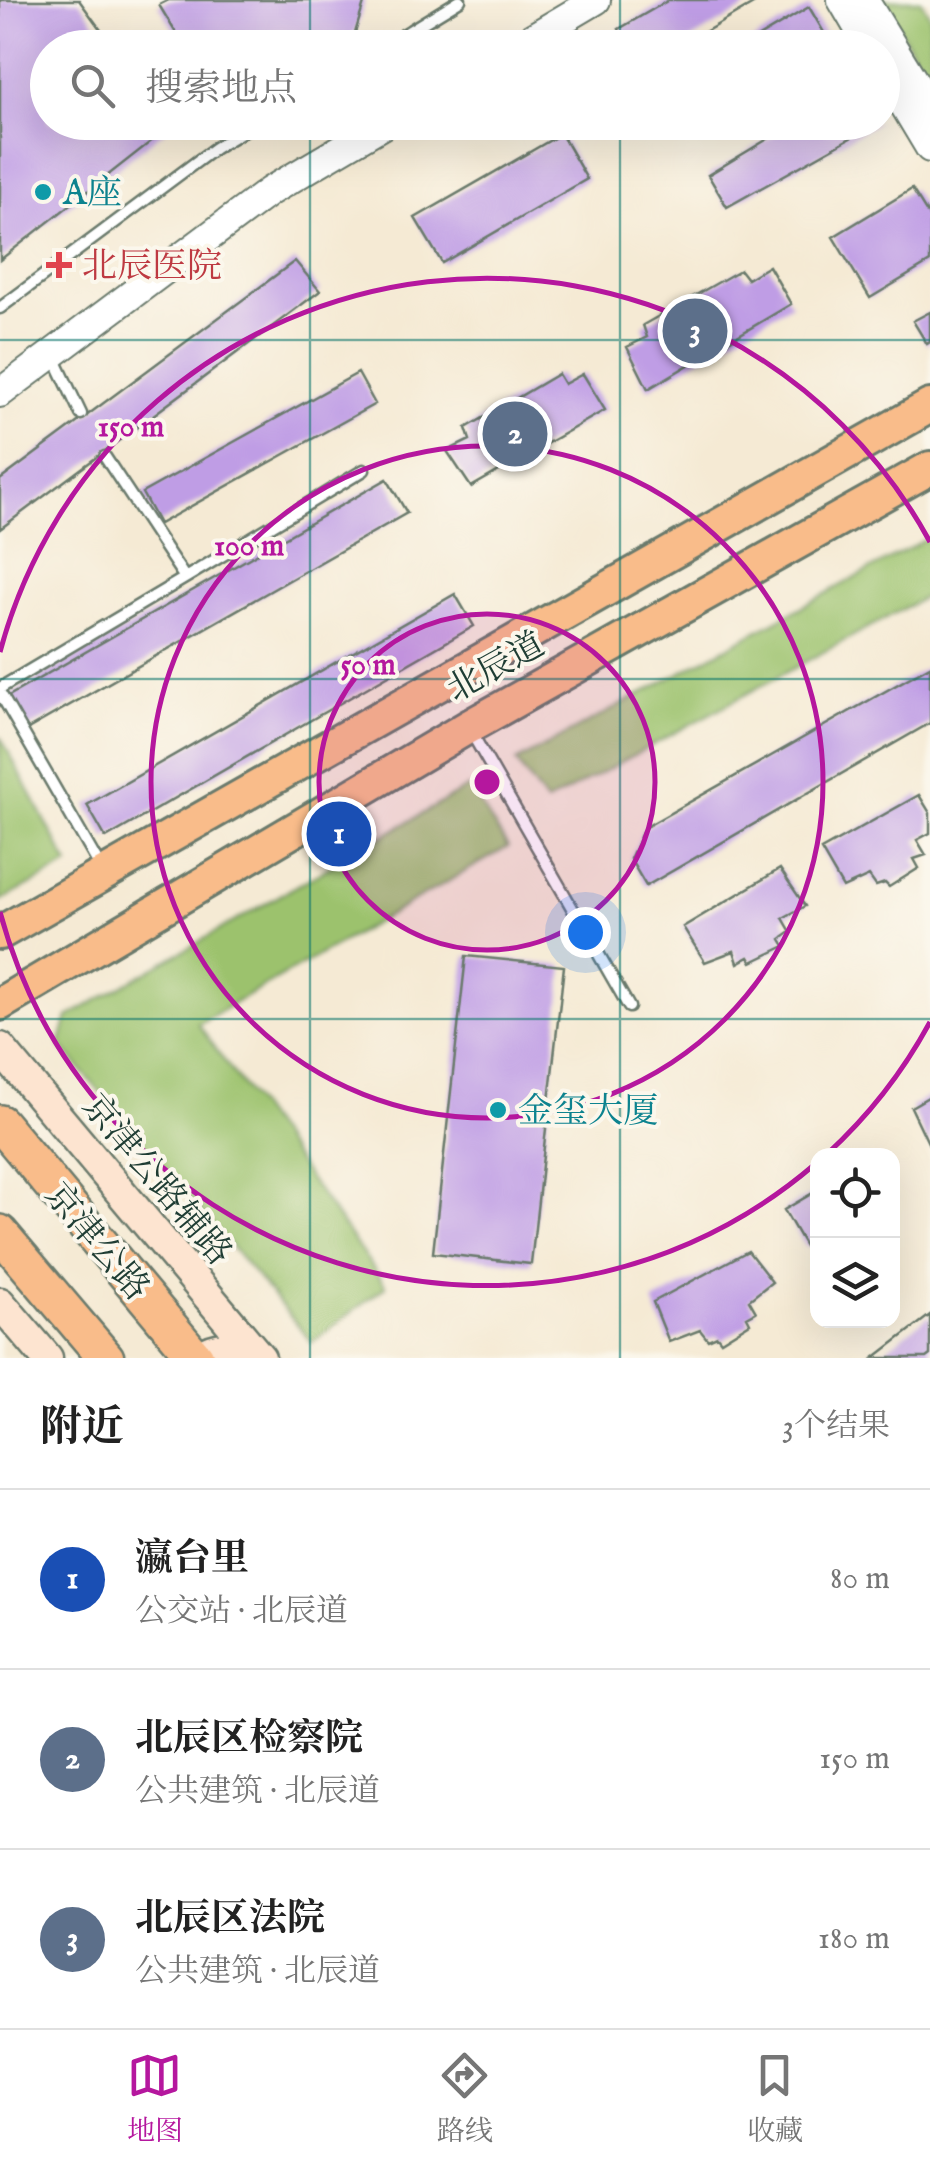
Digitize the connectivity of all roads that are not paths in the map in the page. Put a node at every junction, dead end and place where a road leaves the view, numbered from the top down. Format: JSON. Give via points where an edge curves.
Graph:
{"nodes":[{"id":1,"x":460,"y":0,"type":"edge"},
{"id":2,"x":596,"y":0,"type":"edge"},
{"id":3,"x":842,"y":0,"type":"edge"},
{"id":4,"x":864,"y":0,"type":"edge"},
{"id":5,"x":411,"y":30,"type":"edge"},
{"id":6,"x":545,"y":30,"type":"edge"},
{"id":7,"x":860,"y":30,"type":"edge"},
{"id":8,"x":882,"y":30,"type":"edge"},
{"id":9,"x":900,"y":59,"type":"edge"},
{"id":10,"x":900,"y":98,"type":"edge"},
{"id":11,"x":930,"y":108,"type":"edge"},
{"id":12,"x":229,"y":140,"type":"edge"},
{"id":13,"x":357,"y":140,"type":"edge"},
{"id":14,"x":930,"y":148,"type":"edge"},
{"id":15,"x":0,"y":308,"type":"edge"},
{"id":16,"x":52,"y":354,"type":"junction"},
{"id":17,"x":0,"y":393,"type":"edge"},
{"id":18,"x":930,"y":406,"type":"edge"},
{"id":19,"x":81,"y":414,"type":"dead end"},
{"id":20,"x":105,"y":456,"type":"dead end"},
{"id":21,"x":930,"y":468,"type":"edge"},
{"id":22,"x":364,"y":470,"type":"dead end"},
{"id":23,"x":185,"y":578,"type":"junction"},
{"id":24,"x":0,"y":690,"type":"edge"},
{"id":25,"x":468,"y":726,"type":"junction"},
{"id":26,"x":105,"y":876,"type":"junction"},
{"id":27,"x":0,"y":933,"type":"edge"},
{"id":28,"x":0,"y":1004,"type":"edge"},
{"id":29,"x":629,"y":1007,"type":"dead end"},
{"id":30,"x":0,"y":1048,"type":"edge"},
{"id":31,"x":0,"y":1123,"type":"edge"},
{"id":32,"x":0,"y":1233,"type":"edge"},
{"id":33,"x":0,"y":1303,"type":"edge"},
{"id":34,"x":47,"y":1358,"type":"edge"},
{"id":35,"x":106,"y":1358,"type":"edge"},
{"id":36,"x":197,"y":1358,"type":"edge"},
{"id":37,"x":258,"y":1358,"type":"edge"}],
"edges":[{"from":1,"to":5,"type":"lane"},
{"from":2,"to":6,"type":"street"},
{"from":3,"to":7,"type":"street"},
{"from":4,"to":8,"type":"street"},
{"from":9,"to":11,"type":"street"},
{"from":10,"to":14,"type":"street"},
{"from":12,"to":15,"type":"lane"},
{"from":13,"to":16,"type":"street","via":[[270,191]]},
{"from":16,"to":17,"type":"street"},
{"from":16,"to":19,"type":"lane"},
{"from":18,"to":26,"type":"main road","name":"北辰道"},
{"from":20,"to":23,"type":"lane"},
{"from":21,"to":25,"type":"main road","name":"北辰道"},
{"from":22,"to":23,"type":"lane"},
{"from":23,"to":24,"type":"lane"},
{"from":24,"to":26,"type":"lane"},
{"from":25,"to":28,"type":"main road","name":"北辰道"},
{"from":25,"to":29,"type":"lane"},
{"from":26,"to":27,"type":"main road","name":"北辰道"},
{"from":30,"to":37,"type":"main road","name":"京津公路辅路"},
{"from":31,"to":36,"type":"highway","name":"京津公路"},
{"from":32,"to":35,"type":"highway","name":"京津公路"},
{"from":33,"to":34,"type":"main road"},
{"from":36,"to":37,"type":"main road","via":[[227,1347]]}]}
